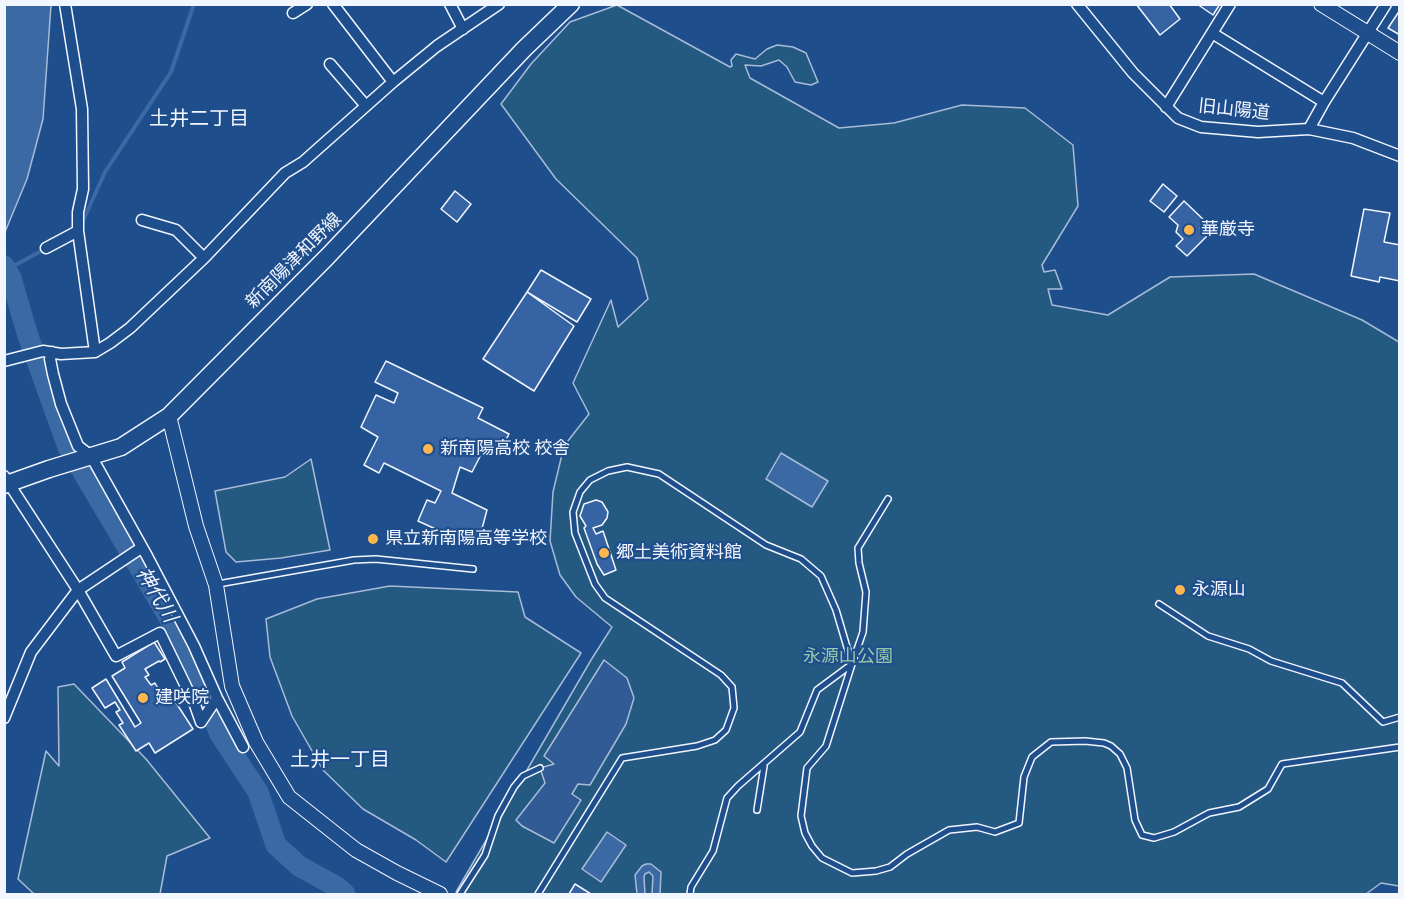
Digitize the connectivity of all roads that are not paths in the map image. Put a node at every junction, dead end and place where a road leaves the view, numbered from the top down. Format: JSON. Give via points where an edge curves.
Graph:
{"nodes":[{"id":1,"x":65,"y":4,"type":"edge"},
{"id":2,"x":307,"y":4,"type":"edge"},
{"id":3,"x":333,"y":4,"type":"edge"},
{"id":4,"x":450,"y":4,"type":"edge"},
{"id":5,"x":499,"y":4,"type":"edge"},
{"id":6,"x":571,"y":4,"type":"edge"},
{"id":7,"x":1077,"y":4,"type":"edge"},
{"id":8,"x":1230,"y":4,"type":"edge"},
{"id":9,"x":1321,"y":4,"type":"edge"},
{"id":10,"x":1386,"y":4,"type":"edge"},
{"id":11,"x":293,"y":13,"type":"dead end"},
{"id":12,"x":463,"y":29,"type":"junction"},
{"id":13,"x":1212,"y":33,"type":"junction"},
{"id":14,"x":1366,"y":33,"type":"junction"},
{"id":15,"x":1400,"y":53,"type":"edge"},
{"id":16,"x":330,"y":64,"type":"dead end"},
{"id":17,"x":393,"y":82,"type":"junction"},
{"id":18,"x":1324,"y":102,"type":"junction"},
{"id":19,"x":366,"y":106,"type":"junction"},
{"id":20,"x":1166,"y":107,"type":"junction"},
{"id":21,"x":1309,"y":129,"type":"junction"},
{"id":22,"x":1400,"y":156,"type":"edge"},
{"id":23,"x":142,"y":220,"type":"dead end"},
{"id":24,"x":78,"y":231,"type":"junction"},
{"id":25,"x":46,"y":248,"type":"dead end"},
{"id":26,"x":204,"y":258,"type":"junction"},
{"id":27,"x":47,"y":352,"type":"junction"},
{"id":28,"x":95,"y":352,"type":"junction"},
{"id":29,"x":4,"y":361,"type":"edge"},
{"id":30,"x":169,"y":416,"type":"junction"},
{"id":31,"x":80,"y":459,"type":"junction"},
{"id":32,"x":6,"y":482,"type":"edge"},
{"id":33,"x":888,"y":499,"type":"dead end"},
{"id":34,"x":141,"y":548,"type":"junction"},
{"id":35,"x":473,"y":569,"type":"dead end"},
{"id":36,"x":216,"y":585,"type":"junction"},
{"id":37,"x":78,"y":590,"type":"junction"},
{"id":38,"x":1159,"y":604,"type":"dead end"},
{"id":39,"x":852,"y":664,"type":"junction"},
{"id":40,"x":217,"y":698,"type":"junction"},
{"id":41,"x":1400,"y":717,"type":"edge"},
{"id":42,"x":4,"y":718,"type":"edge"},
{"id":43,"x":243,"y":747,"type":"dead end"},
{"id":44,"x":1400,"y":747,"type":"edge"},
{"id":45,"x":764,"y":766,"type":"junction"},
{"id":46,"x":540,"y":768,"type":"dead end"},
{"id":47,"x":757,"y":810,"type":"dead end"},
{"id":48,"x":440,"y":894,"type":"edge"},
{"id":49,"x":460,"y":894,"type":"edge"},
{"id":50,"x":538,"y":894,"type":"edge"},
{"id":51,"x":690,"y":894,"type":"edge"}],
"edges":[{"from":1,"to":24,"type":"street","via":[[82,109],[83,189]]},
{"from":2,"to":11,"type":"street"},
{"from":3,"to":17,"type":"street"},
{"from":4,"to":12,"type":"street"},
{"from":5,"to":12,"type":"street"},
{"from":6,"to":30,"type":"main road","name":"新南陽津和野線"},
{"from":7,"to":20,"type":"street","name":"旧山陽道"},
{"from":8,"to":13,"type":"street"},
{"from":9,"to":14,"type":"street"},
{"from":10,"to":14,"type":"street"},
{"from":12,"to":17,"type":"street"},
{"from":13,"to":18,"type":"street"},
{"from":13,"to":20,"type":"street"},
{"from":14,"to":15,"type":"street"},
{"from":14,"to":18,"type":"street"},
{"from":16,"to":19,"type":"street"},
{"from":17,"to":19,"type":"street"},
{"from":18,"to":21,"type":"street"},
{"from":19,"to":26,"type":"street","via":[[285,173]]},
{"from":20,"to":21,"type":"street","name":"旧山陽道","via":[[1178,118],[1201,127],[1258,132]]},
{"from":21,"to":22,"type":"street","name":"旧山陽道","via":[[1353,138]]},
{"from":23,"to":26,"type":"street","via":[[176,230]]},
{"from":24,"to":25,"type":"street"},
{"from":24,"to":28,"type":"street"},
{"from":26,"to":28,"type":"street","via":[[130,328]]},
{"from":27,"to":28,"type":"street"},
{"from":27,"to":29,"type":"street"},
{"from":27,"to":31,"type":"street"},
{"from":30,"to":31,"type":"main road","name":"新南陽津和野線","via":[[121,447]]},
{"from":30,"to":36,"type":"street","via":[[196,526]]},
{"from":31,"to":32,"type":"main road","name":"新南陽津和野線"},
{"from":31,"to":34,"type":"street"},
{"from":32,"to":37,"type":"street"},
{"from":33,"to":39,"type":"lane","via":[[858,548],[866,592],[863,632]]},
{"from":34,"to":37,"type":"street"},
{"from":34,"to":40,"type":"street"},
{"from":35,"to":36,"type":"lane","via":[[354,560]]},
{"from":36,"to":48,"type":"street","via":[[232,686],[256,742],[289,797],[356,850]]},
{"from":37,"to":40,"type":"street","via":[[116,656],[160,633],[201,722]]},
{"from":37,"to":42,"type":"street","via":[[31,652]]},
{"from":38,"to":41,"type":"lane","via":[[1208,636],[1342,683],[1383,722]]},
{"from":39,"to":44,"type":"lane","via":[[826,746],[807,768],[801,816],[812,846],[822,858],[852,873],[890,867],[949,830],[976,828],[995,832],[1019,823],[1024,777],[1032,757],[1051,742],[1085,741],[1112,746],[1127,768],[1142,836],[1154,838],[1209,813],[1239,807],[1268,789],[1282,764]]},
{"from":39,"to":45,"type":"lane","via":[[817,690],[800,732]]},
{"from":39,"to":50,"type":"lane","via":[[821,576],[801,559],[766,545],[659,474],[627,467],[590,480],[580,492],[573,512],[574,533],[595,584],[605,598],[721,675],[732,687],[734,708],[726,730],[715,740],[622,758]]},
{"from":40,"to":43,"type":"street"},
{"from":45,"to":47,"type":"lane"},
{"from":45,"to":51,"type":"lane","via":[[727,798],[713,851]]},
{"from":46,"to":49,"type":"lane","via":[[523,776],[514,787],[498,816],[485,855]]}]}
